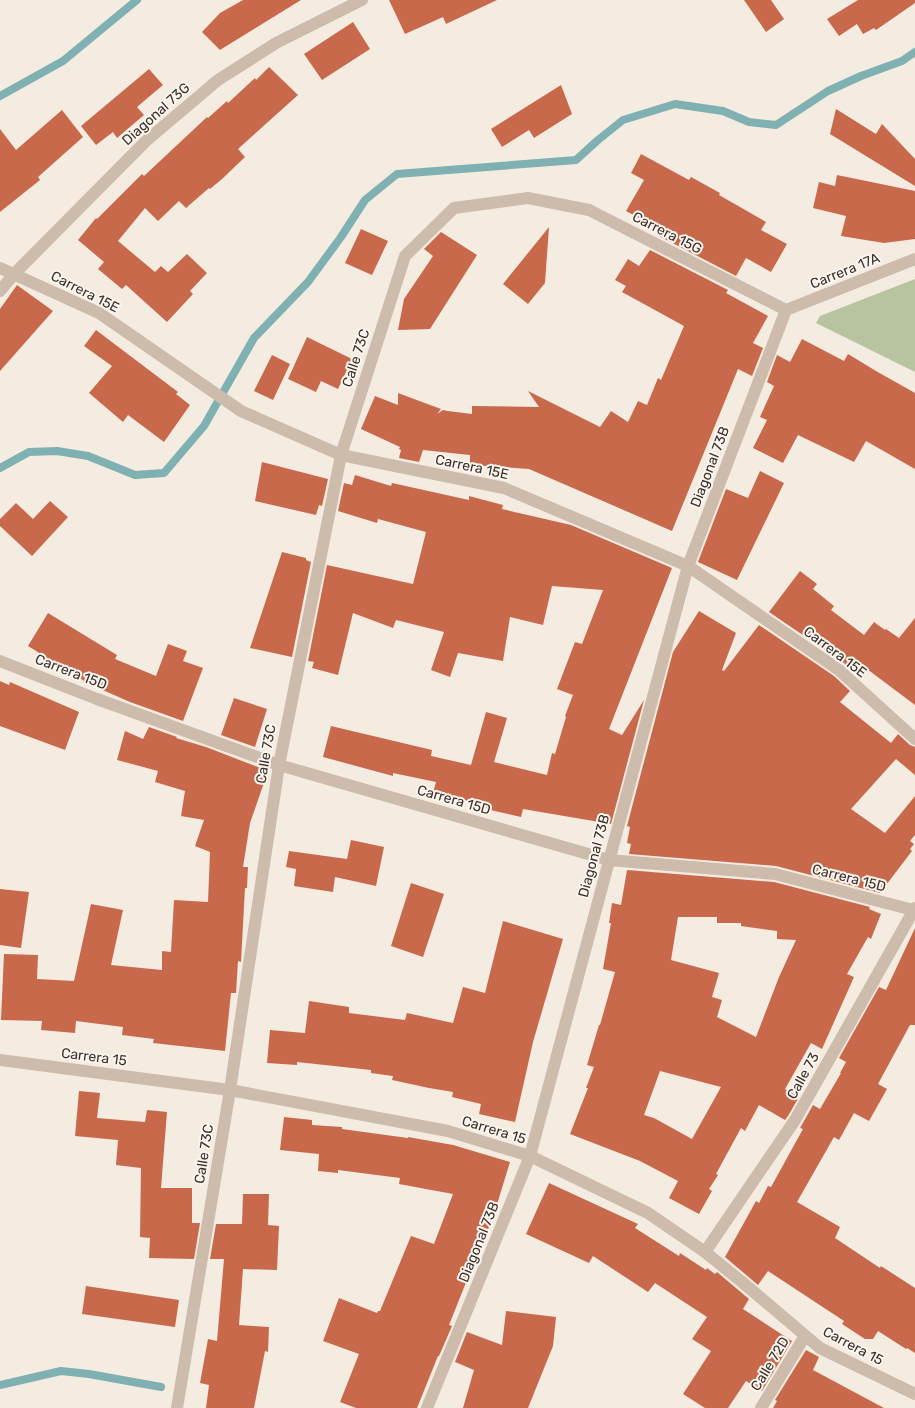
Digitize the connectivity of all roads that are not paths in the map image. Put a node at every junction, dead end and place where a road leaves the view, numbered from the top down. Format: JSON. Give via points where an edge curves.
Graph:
{"nodes":[{"id":1,"x":362,"y":0,"type":"edge"},
{"id":2,"x":528,"y":198,"type":"joint"},
{"id":3,"x":915,"y":259,"type":"edge"},
{"id":4,"x":0,"y":268,"type":"edge"},
{"id":5,"x":14,"y":274,"type":"junction"},
{"id":6,"x":0,"y":291,"type":"edge"},
{"id":7,"x":786,"y":310,"type":"junction"},
{"id":8,"x":340,"y":455,"type":"junction"},
{"id":9,"x":688,"y":566,"type":"junction"},
{"id":10,"x":0,"y":661,"type":"edge"},
{"id":11,"x":915,"y":739,"type":"edge"},
{"id":12,"x":279,"y":765,"type":"junction"},
{"id":13,"x":609,"y":860,"type":"junction"},
{"id":14,"x":914,"y":909,"type":"edge"},
{"id":15,"x":0,"y":1060,"type":"edge"},
{"id":16,"x":230,"y":1090,"type":"junction"},
{"id":17,"x":530,"y":1156,"type":"junction"},
{"id":18,"x":705,"y":1252,"type":"junction"},
{"id":19,"x":805,"y":1336,"type":"junction"},
{"id":20,"x":915,"y":1394,"type":"edge"},
{"id":21,"x":177,"y":1408,"type":"edge"},
{"id":22,"x":426,"y":1408,"type":"edge"},
{"id":23,"x":761,"y":1408,"type":"edge"}],
"edges":[{"from":1,"to":5,"type":"street","name":"Diagonal 73G","via":[[276,42],[218,80],[146,141]]},
{"from":2,"to":7,"type":"street","name":"Carrera 15G","via":[[589,210]]},
{"from":2,"to":8,"type":"street","name":"Calle 73C","via":[[454,208],[405,256]]},
{"from":3,"to":7,"type":"street","name":"Carrera 17A"},
{"from":4,"to":5,"type":"street","name":"Carrera 15E"},
{"from":5,"to":6,"type":"street","name":"Diagonal 73G"},
{"from":5,"to":8,"type":"street","name":"Carrera 15E","via":[[99,313],[236,407]]},
{"from":7,"to":9,"type":"street","name":"Diagonal 73B"},
{"from":8,"to":9,"type":"street","name":"Carrera 15E","via":[[504,488]]},
{"from":8,"to":12,"type":"street","name":"Calle 73C"},
{"from":9,"to":11,"type":"street","name":"Carrera 15E","via":[[839,670]]},
{"from":9,"to":13,"type":"street","name":"Diagonal 73B"},
{"from":10,"to":12,"type":"street","name":"Carrera 15D"},
{"from":12,"to":13,"type":"street","name":"Carrera 15D"},
{"from":12,"to":16,"type":"street","name":"Calle 73C"},
{"from":13,"to":14,"type":"street","name":"Carrera 15D","via":[[775,874]]},
{"from":13,"to":17,"type":"street","name":"Diagonal 73B"},
{"from":14,"to":18,"type":"street","name":"Calle 73","via":[[795,1120]]},
{"from":15,"to":16,"type":"street","name":"Carrera 15"},
{"from":16,"to":17,"type":"street","name":"Carrera 15","via":[[448,1131]]},
{"from":16,"to":21,"type":"street","name":"Calle 73C"},
{"from":17,"to":18,"type":"street","name":"Carrera 15","via":[[648,1213]]},
{"from":17,"to":22,"type":"street","name":"Diagonal 73B"},
{"from":18,"to":19,"type":"street","name":"Carrera 15"},
{"from":19,"to":20,"type":"street","name":"Carrera 15","via":[[820,1348]]},
{"from":19,"to":23,"type":"street","name":"Calle 72D"}]}
